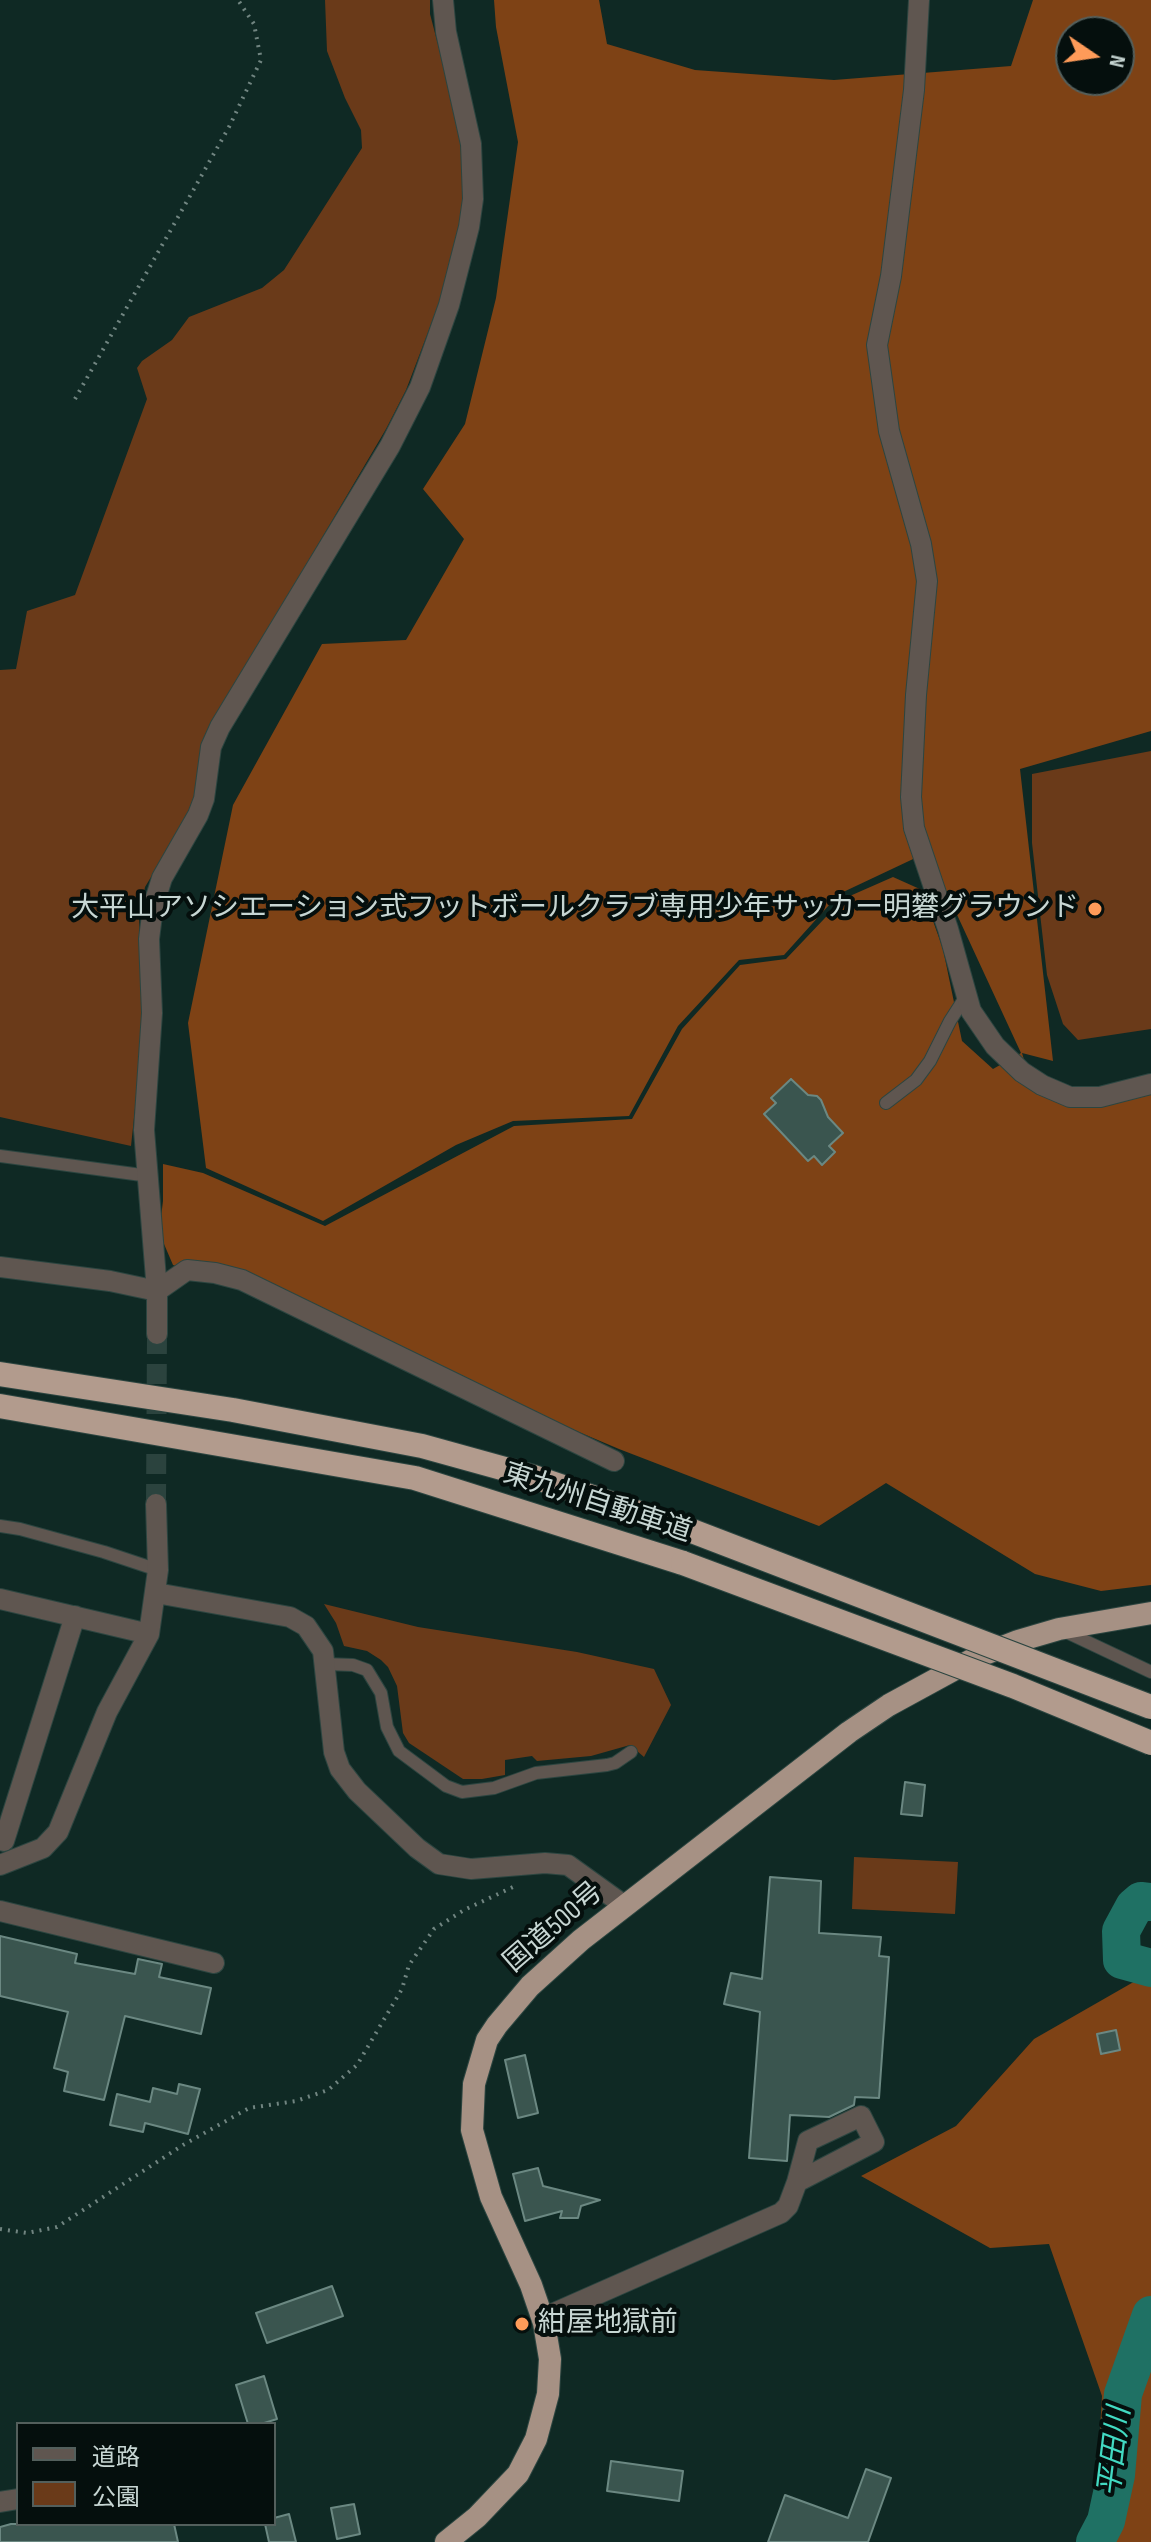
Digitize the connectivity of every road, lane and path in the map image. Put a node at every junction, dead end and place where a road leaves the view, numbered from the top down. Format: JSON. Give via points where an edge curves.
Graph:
{"nodes":[{"id":1,"x":238,"y":0,"type":"edge"},
{"id":2,"x":443,"y":0,"type":"edge"},
{"id":3,"x":919,"y":0,"type":"edge"},
{"id":4,"x":75,"y":399,"type":"dead end"},
{"id":5,"x":966,"y":996,"type":"junction"},
{"id":6,"x":1151,"y":1084,"type":"edge"},
{"id":7,"x":886,"y":1103,"type":"dead end"},
{"id":8,"x":0,"y":1156,"type":"edge"},
{"id":9,"x":149,"y":1176,"type":"junction"},
{"id":10,"x":0,"y":1267,"type":"edge"},
{"id":11,"x":157,"y":1291,"type":"junction"},
{"id":12,"x":157,"y":1334,"type":"tunnel mouth"},
{"id":13,"x":0,"y":1374,"type":"edge"},
{"id":14,"x":0,"y":1406,"type":"edge"},
{"id":15,"x":614,"y":1461,"type":"dead end"},
{"id":16,"x":156,"y":1504,"type":"tunnel mouth"},
{"id":17,"x":0,"y":1526,"type":"edge"},
{"id":18,"x":158,"y":1570,"type":"junction"},
{"id":19,"x":156,"y":1593,"type":"junction"},
{"id":20,"x":0,"y":1599,"type":"edge"},
{"id":21,"x":1151,"y":1613,"type":"edge"},
{"id":22,"x":75,"y":1616,"type":"junction"},
{"id":23,"x":1059,"y":1629,"type":"junction"},
{"id":24,"x":149,"y":1634,"type":"junction"},
{"id":25,"x":325,"y":1664,"type":"junction"},
{"id":26,"x":1151,"y":1672,"type":"edge"},
{"id":27,"x":1151,"y":1707,"type":"edge"},
{"id":28,"x":1151,"y":1743,"type":"edge"},
{"id":29,"x":631,"y":1752,"type":"dead end"},
{"id":30,"x":2,"y":1840,"type":"edge"},
{"id":31,"x":25,"y":1856,"type":"junction"},
{"id":32,"x":0,"y":1865,"type":"edge"},
{"id":33,"x":513,"y":1887,"type":"dead end"},
{"id":34,"x":625,"y":1906,"type":"junction"},
{"id":35,"x":0,"y":1911,"type":"edge"},
{"id":36,"x":214,"y":1963,"type":"dead end"},
{"id":37,"x":797,"y":2182,"type":"dead end"},
{"id":38,"x":0,"y":2229,"type":"edge"},
{"id":39,"x":543,"y":2318,"type":"junction"},
{"id":40,"x":446,"y":2542,"type":"edge"}],
"edges":[{"from":1,"to":4,"type":"path","via":[[254,24],[261,60],[229,127]]},
{"from":2,"to":9,"type":"street","via":[[471,144],[469,227],[449,305],[408,413],[220,727],[198,815],[156,892],[149,939],[152,1013],[144,1130]]},
{"from":3,"to":5,"type":"street","via":[[914,90],[877,345],[889,431],[927,581],[916,695],[914,828]]},
{"from":5,"to":6,"type":"street","via":[[995,1046],[1022,1072],[1055,1092],[1100,1097]]},
{"from":5,"to":7,"type":"lane","via":[[916,1080]]},
{"from":8,"to":9,"type":"lane"},
{"from":9,"to":11,"type":"street"},
{"from":10,"to":11,"type":"street"},
{"from":11,"to":12,"type":"street"},
{"from":11,"to":15,"type":"street","via":[[187,1270],[242,1280]]},
{"from":13,"to":27,"type":"highway","name":"東九州自動車道","bridge":true,"via":[[422,1446],[534,1477],[692,1531]]},
{"from":14,"to":28,"type":"highway","name":"東九州自動車道","bridge":true,"via":[[415,1478],[683,1563]]},
{"from":16,"to":18,"type":"street"},
{"from":17,"to":18,"type":"lane"},
{"from":18,"to":19,"type":"street"},
{"from":19,"to":24,"type":"street"},
{"from":19,"to":25,"type":"street","via":[[290,1617],[315,1637]]},
{"from":20,"to":22,"type":"street"},
{"from":21,"to":23,"type":"highway","name":"国道500号"},
{"from":22,"to":24,"type":"street"},
{"from":22,"to":30,"type":"street"},
{"from":23,"to":26,"type":"lane"},
{"from":23,"to":34,"type":"highway","name":"国道500号","via":[[977,1657],[889,1705]]},
{"from":24,"to":31,"type":"street","via":[[107,1712],[64,1822],[50,1842]]},
{"from":25,"to":29,"type":"lane","via":[[367,1670],[381,1693],[387,1727],[399,1751],[462,1792],[494,1788],[536,1773],[607,1765]]},
{"from":25,"to":34,"type":"street","via":[[340,1769],[428,1856],[458,1868],[568,1865]]},
{"from":30,"to":31,"type":"street"},
{"from":31,"to":32,"type":"street"},
{"from":33,"to":38,"type":"path","via":[[434,1929],[409,1965],[402,1989],[357,2065],[328,2090],[249,2108],[57,2227],[27,2233]]},
{"from":34,"to":39,"type":"highway","name":"国道500号","via":[[512,2006],[487,2040],[474,2084],[472,2130],[480,2164]]},
{"from":35,"to":36,"type":"street"},
{"from":37,"to":39,"type":"street","via":[[788,2206],[769,2220]]},
{"from":39,"to":40,"type":"highway","name":"国道500号","via":[[550,2359],[548,2394],[527,2458],[502,2493]]}]}
